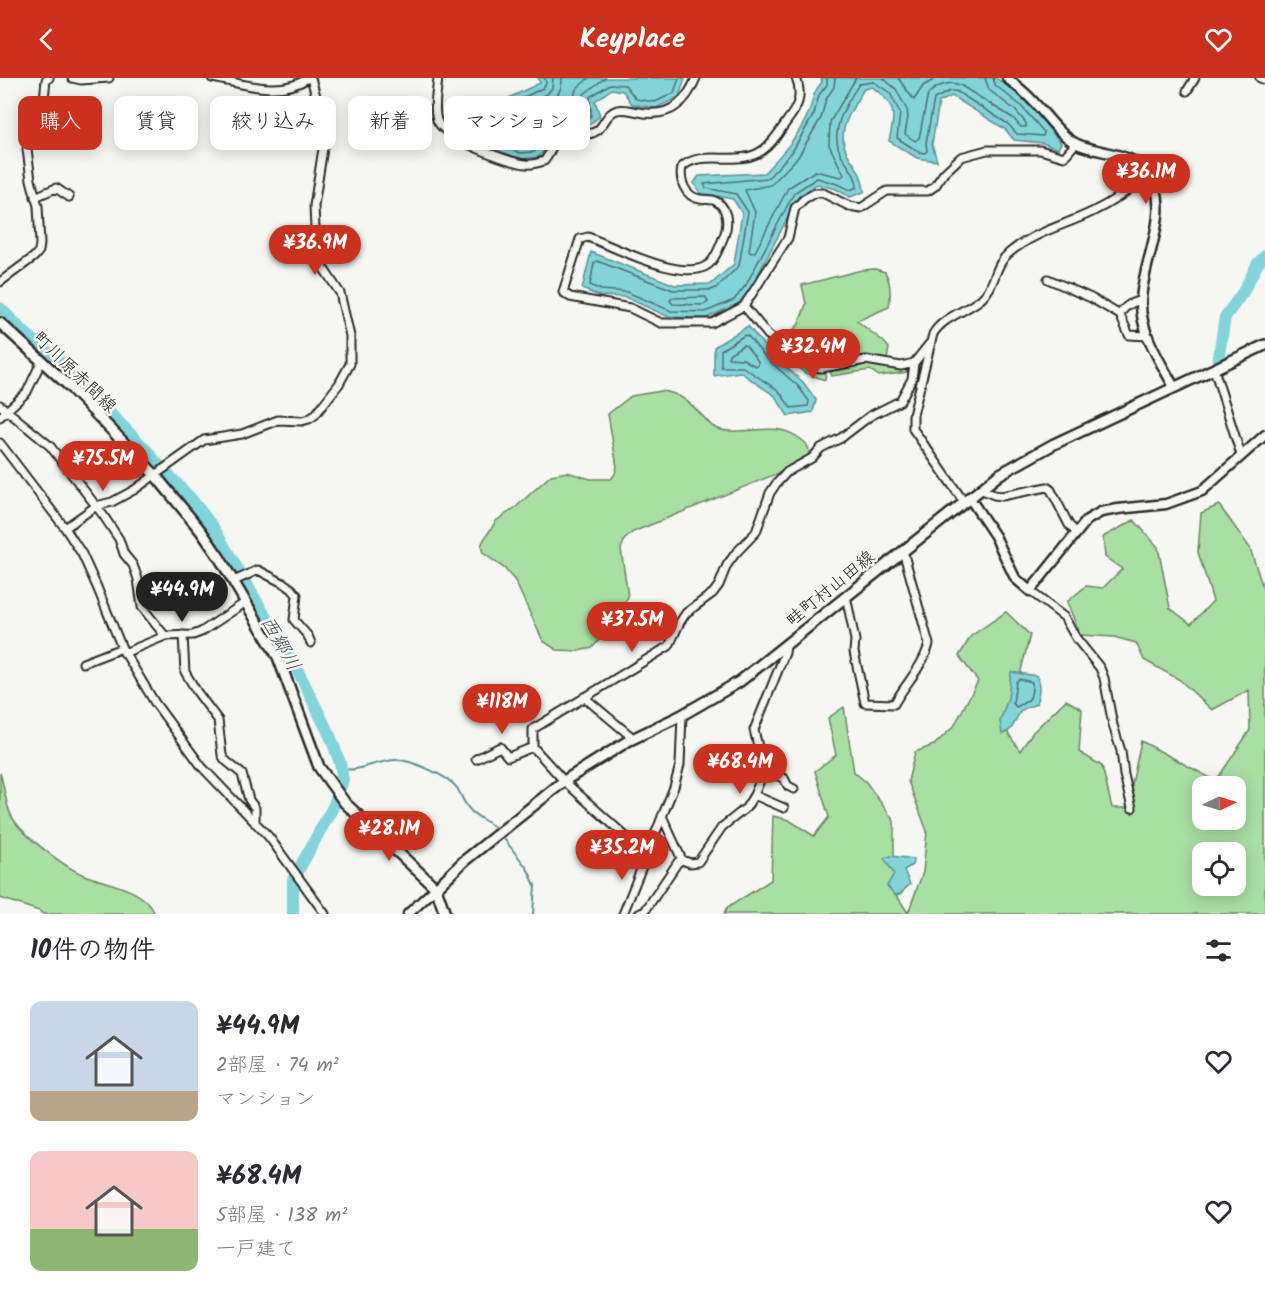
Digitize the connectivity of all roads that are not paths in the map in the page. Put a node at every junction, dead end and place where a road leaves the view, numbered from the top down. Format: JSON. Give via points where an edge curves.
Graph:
{"nodes":[{"id":1,"x":72,"y":78,"type":"edge"},
{"id":2,"x":109,"y":78,"type":"edge"},
{"id":3,"x":212,"y":78,"type":"edge"},
{"id":4,"x":310,"y":78,"type":"edge"},
{"id":5,"x":438,"y":78,"type":"edge"},
{"id":6,"x":696,"y":78,"type":"edge"},
{"id":7,"x":796,"y":78,"type":"edge"},
{"id":8,"x":1007,"y":78,"type":"edge"},
{"id":9,"x":1195,"y":78,"type":"edge"},
{"id":10,"x":1260,"y":78,"type":"edge"},
{"id":11,"x":47,"y":79,"type":"edge"},
{"id":12,"x":1265,"y":80,"type":"edge"},
{"id":13,"x":1186,"y":91,"type":"dead end"},
{"id":14,"x":1076,"y":143,"type":"junction"},
{"id":15,"x":1149,"y":174,"type":"junction"},
{"id":16,"x":35,"y":196,"type":"junction"},
{"id":17,"x":69,"y":197,"type":"dead end"},
{"id":18,"x":1048,"y":279,"type":"dead end"},
{"id":19,"x":0,"y":282,"type":"edge"},
{"id":20,"x":1141,"y":301,"type":"junction"},
{"id":21,"x":744,"y":306,"type":"junction"},
{"id":22,"x":1120,"y":315,"type":"junction"},
{"id":23,"x":0,"y":323,"type":"edge"},
{"id":24,"x":1148,"y":336,"type":"junction"},
{"id":25,"x":930,"y":343,"type":"junction"},
{"id":26,"x":1265,"y":345,"type":"edge"},
{"id":27,"x":42,"y":360,"type":"junction"},
{"id":28,"x":914,"y":363,"type":"junction"},
{"id":29,"x":1214,"y":369,"type":"junction"},
{"id":30,"x":1174,"y":387,"type":"junction"},
{"id":31,"x":0,"y":405,"type":"edge"},
{"id":32,"x":7,"y":410,"type":"junction"},
{"id":33,"x":0,"y":417,"type":"edge"},
{"id":34,"x":1265,"y":435,"type":"edge"},
{"id":35,"x":0,"y":443,"type":"edge"},
{"id":36,"x":1242,"y":455,"type":"junction"},
{"id":37,"x":158,"y":473,"type":"junction"},
{"id":38,"x":980,"y":489,"type":"junction"},
{"id":39,"x":966,"y":500,"type":"junction"},
{"id":40,"x":96,"y":506,"type":"junction"},
{"id":41,"x":65,"y":528,"type":"junction"},
{"id":42,"x":1077,"y":533,"type":"junction"},
{"id":43,"x":903,"y":551,"type":"junction"},
{"id":44,"x":234,"y":581,"type":"junction"},
{"id":45,"x":1030,"y":591,"type":"junction"},
{"id":46,"x":846,"y":596,"type":"junction"},
{"id":47,"x":246,"y":602,"type":"junction"},
{"id":48,"x":183,"y":635,"type":"junction"},
{"id":49,"x":165,"y":636,"type":"junction"},
{"id":50,"x":311,"y":643,"type":"dead end"},
{"id":51,"x":786,"y":646,"type":"junction"},
{"id":52,"x":123,"y":650,"type":"junction"},
{"id":53,"x":83,"y":663,"type":"dead end"},
{"id":54,"x":584,"y":697,"type":"junction"},
{"id":55,"x":682,"y":715,"type":"junction"},
{"id":56,"x":633,"y":738,"type":"junction"},
{"id":57,"x":534,"y":747,"type":"junction"},
{"id":58,"x":476,"y":759,"type":"dead end"},
{"id":59,"x":764,"y":771,"type":"junction"},
{"id":60,"x":564,"y":781,"type":"junction"},
{"id":61,"x":794,"y":789,"type":"dead end"},
{"id":62,"x":754,"y":795,"type":"junction"},
{"id":63,"x":784,"y":808,"type":"dead end"},
{"id":64,"x":1132,"y":808,"type":"dead end"},
{"id":65,"x":662,"y":816,"type":"junction"},
{"id":66,"x":255,"y":823,"type":"junction"},
{"id":67,"x":645,"y":857,"type":"junction"},
{"id":68,"x":682,"y":860,"type":"junction"},
{"id":69,"x":436,"y":888,"type":"junction"},
{"id":70,"x":326,"y":914,"type":"edge"},
{"id":71,"x":408,"y":914,"type":"edge"},
{"id":72,"x":445,"y":914,"type":"edge"},
{"id":73,"x":623,"y":914,"type":"edge"},
{"id":74,"x":639,"y":914,"type":"edge"}],
"edges":[{"from":1,"to":2,"type":"street"},
{"from":3,"to":4,"type":"street","via":[[280,88]]},
{"from":4,"to":37,"type":"street","via":[[317,94],[324,142],[314,206],[316,251],[340,293],[350,336],[350,364],[315,416],[302,421],[278,420],[242,434],[204,440]]},
{"from":5,"to":6,"type":"street","via":[[436,119],[440,126],[460,141],[526,164],[544,161],[565,135],[597,131],[618,109],[651,115],[672,110],[686,99]]},
{"from":7,"to":21,"type":"street","via":[[799,102],[763,151],[741,158],[690,160],[682,167],[681,179],[688,193],[693,198],[714,201],[726,213],[726,231],[712,261],[705,267],[686,270],[656,264],[588,237],[580,239],[563,292],[570,297],[630,308],[661,323],[711,323]]},
{"from":8,"to":14,"type":"street"},
{"from":9,"to":13,"type":"street"},
{"from":10,"to":12,"type":"street"},
{"from":11,"to":16,"type":"street","via":[[27,149]]},
{"from":14,"to":15,"type":"street","via":[[1132,160]]},
{"from":14,"to":21,"type":"street","via":[[1064,157],[1040,150],[1014,149],[987,150],[961,157],[928,190],[887,191],[861,208],[815,193],[795,208],[788,238]]},
{"from":15,"to":20,"type":"street","via":[[1158,193],[1159,208]]},
{"from":15,"to":25,"type":"street","via":[[1124,195],[1042,231],[1008,254],[986,294],[937,327]]},
{"from":16,"to":17,"type":"street","via":[[56,188]]},
{"from":16,"to":19,"type":"street","via":[[39,251]]},
{"from":18,"to":22,"type":"street"},
{"from":20,"to":22,"type":"street","via":[[1135,301]]},
{"from":20,"to":24,"type":"street"},
{"from":21,"to":28,"type":"street","via":[[768,335],[812,367],[857,360],[901,366]]},
{"from":22,"to":24,"type":"street","via":[[1129,335]]},
{"from":23,"to":27,"type":"main road","name":"町川原赤間線"},
{"from":24,"to":30,"type":"street"},
{"from":25,"to":28,"type":"street"},
{"from":25,"to":39,"type":"street","via":[[913,429]]},
{"from":26,"to":29,"type":"main road","name":"畦町村山田線"},
{"from":27,"to":32,"type":"street","via":[[27,392]]},
{"from":27,"to":37,"type":"main road","name":"町川原赤間線"},
{"from":28,"to":54,"type":"street","via":[[912,379],[900,401],[821,448],[776,484],[756,532],[735,554],[713,593],[686,613],[669,646]]},
{"from":29,"to":30,"type":"main road","name":"畦町村山田線"},
{"from":29,"to":36,"type":"street"},
{"from":30,"to":38,"type":"main road","name":"畦町村山田線","via":[[1054,444]]},
{"from":31,"to":32,"type":"street"},
{"from":32,"to":33,"type":"street"},
{"from":32,"to":40,"type":"street","via":[[50,446]]},
{"from":34,"to":36,"type":"street"},
{"from":35,"to":41,"type":"street"},
{"from":36,"to":42,"type":"street","via":[[1202,491],[1166,504],[1101,512],[1087,520]]},
{"from":37,"to":40,"type":"street","via":[[112,502]]},
{"from":37,"to":44,"type":"main road","name":"町川原赤間線"},
{"from":38,"to":39,"type":"main road","name":"畦町村山田線"},
{"from":38,"to":42,"type":"street","via":[[1002,496],[1047,487]]},
{"from":39,"to":43,"type":"main road","name":"畦町村山田線"},
{"from":39,"to":45,"type":"street","via":[[995,536],[1015,578]]},
{"from":40,"to":41,"type":"street"},
{"from":40,"to":49,"type":"street","via":[[133,565],[142,607]]},
{"from":41,"to":52,"type":"street","via":[[91,573]]},
{"from":42,"to":45,"type":"street"},
{"from":43,"to":46,"type":"main road","name":"畦町村山田線"},
{"from":43,"to":46,"type":"street","via":[[929,644],[914,677],[894,704],[865,703]]},
{"from":44,"to":47,"type":"main road","name":"町川原赤間線"},
{"from":44,"to":50,"type":"street","via":[[258,570],[292,589],[297,595],[294,620]]},
{"from":45,"to":64,"type":"street","via":[[1064,617],[1100,668]]},
{"from":46,"to":51,"type":"main road","name":"畦町村山田線"},
{"from":47,"to":48,"type":"street","via":[[208,628]]},
{"from":47,"to":69,"type":"main road","name":"町川原赤間線","via":[[278,657],[312,751],[331,785],[345,803]]},
{"from":48,"to":49,"type":"street"},
{"from":48,"to":66,"type":"street","via":[[185,672],[218,720],[222,755],[242,774],[255,808]]},
{"from":49,"to":52,"type":"street"},
{"from":51,"to":55,"type":"main road","name":"畦町村山田線","via":[[739,682]]},
{"from":51,"to":59,"type":"street","via":[[754,730]]},
{"from":52,"to":53,"type":"street"},
{"from":52,"to":66,"type":"street","via":[[155,703],[202,767]]},
{"from":54,"to":56,"type":"street"},
{"from":54,"to":57,"type":"street","via":[[533,729]]},
{"from":55,"to":56,"type":"main road","name":"畦町村山田線"},
{"from":55,"to":65,"type":"street","via":[[680,765]]},
{"from":56,"to":60,"type":"main road","name":"畦町村山田線"},
{"from":57,"to":58,"type":"street","via":[[508,757],[500,747]]},
{"from":57,"to":60,"type":"street"},
{"from":59,"to":61,"type":"street","via":[[784,778]]},
{"from":59,"to":62,"type":"street"},
{"from":60,"to":67,"type":"street"},
{"from":60,"to":69,"type":"main road","name":"畦町村山田線"},
{"from":62,"to":63,"type":"street"},
{"from":62,"to":68,"type":"street","via":[[746,808],[722,827],[698,862]]},
{"from":65,"to":67,"type":"street"},
{"from":65,"to":68,"type":"street"},
{"from":66,"to":70,"type":"street"},
{"from":67,"to":73,"type":"street"},
{"from":68,"to":74,"type":"street"},
{"from":69,"to":71,"type":"street"},
{"from":69,"to":72,"type":"main road","name":"町川原赤間線"}]}
